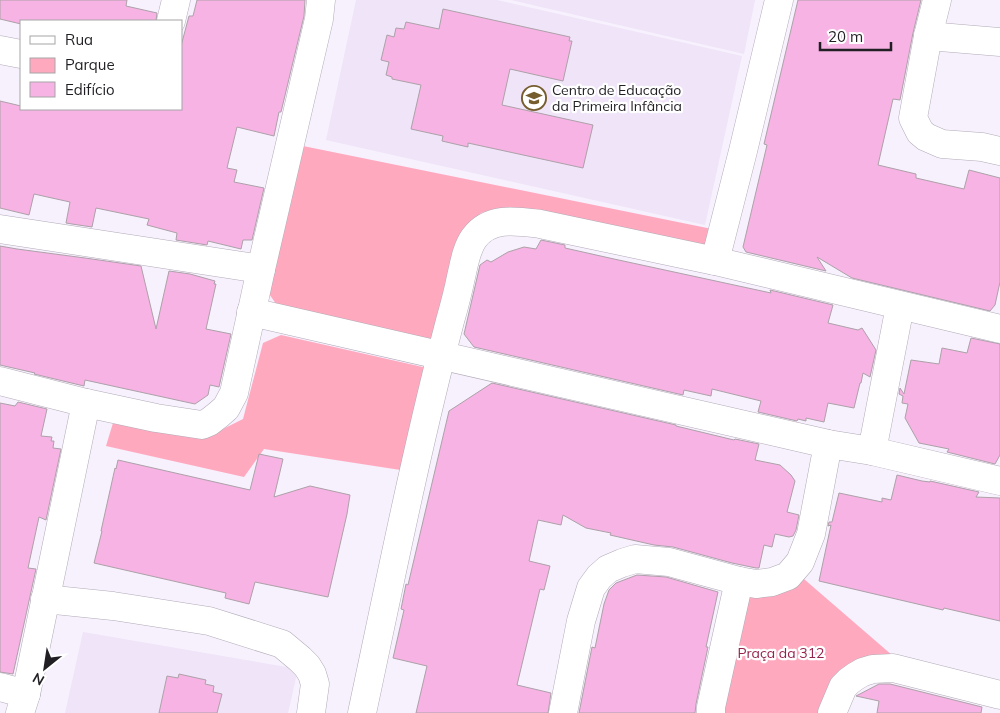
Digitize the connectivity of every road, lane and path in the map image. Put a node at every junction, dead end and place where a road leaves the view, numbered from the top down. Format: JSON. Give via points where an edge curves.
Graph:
{"nodes":[{"id":1,"x":176,"y":0,"type":"edge"},
{"id":2,"x":321,"y":0,"type":"edge"},
{"id":3,"x":779,"y":0,"type":"edge"},
{"id":4,"x":937,"y":0,"type":"edge"},
{"id":5,"x":171,"y":20,"type":"edge"},
{"id":6,"x":928,"y":36,"type":"junction"},
{"id":7,"x":1000,"y":42,"type":"edge"},
{"id":8,"x":0,"y":50,"type":"edge"},
{"id":9,"x":20,"y":54,"type":"edge"},
{"id":10,"x":1000,"y":151,"type":"edge"},
{"id":11,"x":0,"y":229,"type":"edge"},
{"id":12,"x":715,"y":261,"type":"junction"},
{"id":13,"x":261,"y":269,"type":"junction"},
{"id":14,"x":900,"y":306,"type":"junction"},
{"id":15,"x":251,"y":312,"type":"junction"},
{"id":16,"x":1000,"y":329,"type":"edge"},
{"id":17,"x":441,"y":356,"type":"junction"},
{"id":18,"x":0,"y":382,"type":"edge"},
{"id":19,"x":86,"y":403,"type":"junction"},
{"id":20,"x":828,"y":444,"type":"junction"},
{"id":21,"x":872,"y":451,"type":"junction"},
{"id":22,"x":1000,"y":481,"type":"edge"},
{"id":23,"x":738,"y":581,"type":"junction"},
{"id":24,"x":45,"y":599,"type":"junction"},
{"id":25,"x":1000,"y":695,"type":"edge"},
{"id":26,"x":15,"y":698,"type":"edge"},
{"id":27,"x":311,"y":713,"type":"edge"},
{"id":28,"x":362,"y":713,"type":"edge"},
{"id":29,"x":563,"y":713,"type":"edge"},
{"id":30,"x":711,"y":713,"type":"edge"},
{"id":31,"x":832,"y":713,"type":"edge"}],
"edges":[{"from":1,"to":5,"type":"street"},
{"from":2,"to":13,"type":"street"},
{"from":3,"to":12,"type":"street"},
{"from":4,"to":6,"type":"street"},
{"from":6,"to":7,"type":"street"},
{"from":6,"to":10,"type":"street","via":[[913,118],[920,132],[942,144]]},
{"from":8,"to":9,"type":"street"},
{"from":11,"to":13,"type":"street"},
{"from":12,"to":14,"type":"street"},
{"from":12,"to":17,"type":"street","via":[[540,224],[512,220],[486,226],[474,239],[466,256]]},
{"from":13,"to":15,"type":"street"},
{"from":14,"to":16,"type":"street"},
{"from":14,"to":21,"type":"street"},
{"from":15,"to":17,"type":"street"},
{"from":15,"to":19,"type":"street","via":[[234,393],[226,408],[209,422],[202,425],[156,418]]},
{"from":17,"to":20,"type":"street"},
{"from":17,"to":28,"type":"street"},
{"from":18,"to":19,"type":"street"},
{"from":19,"to":24,"type":"street"},
{"from":20,"to":21,"type":"street"},
{"from":20,"to":23,"type":"street","via":[[811,534],[800,562],[782,579],[756,584]]},
{"from":21,"to":22,"type":"street"},
{"from":23,"to":29,"type":"street","via":[[652,560],[635,559],[608,569],[591,588],[588,597]]},
{"from":23,"to":30,"type":"street"},
{"from":24,"to":26,"type":"street"},
{"from":24,"to":27,"type":"street","via":[[209,621],[282,644],[308,666],[312,674],[315,684]]},
{"from":25,"to":31,"type":"street","via":[[893,668],[873,669],[849,680]]}]}
